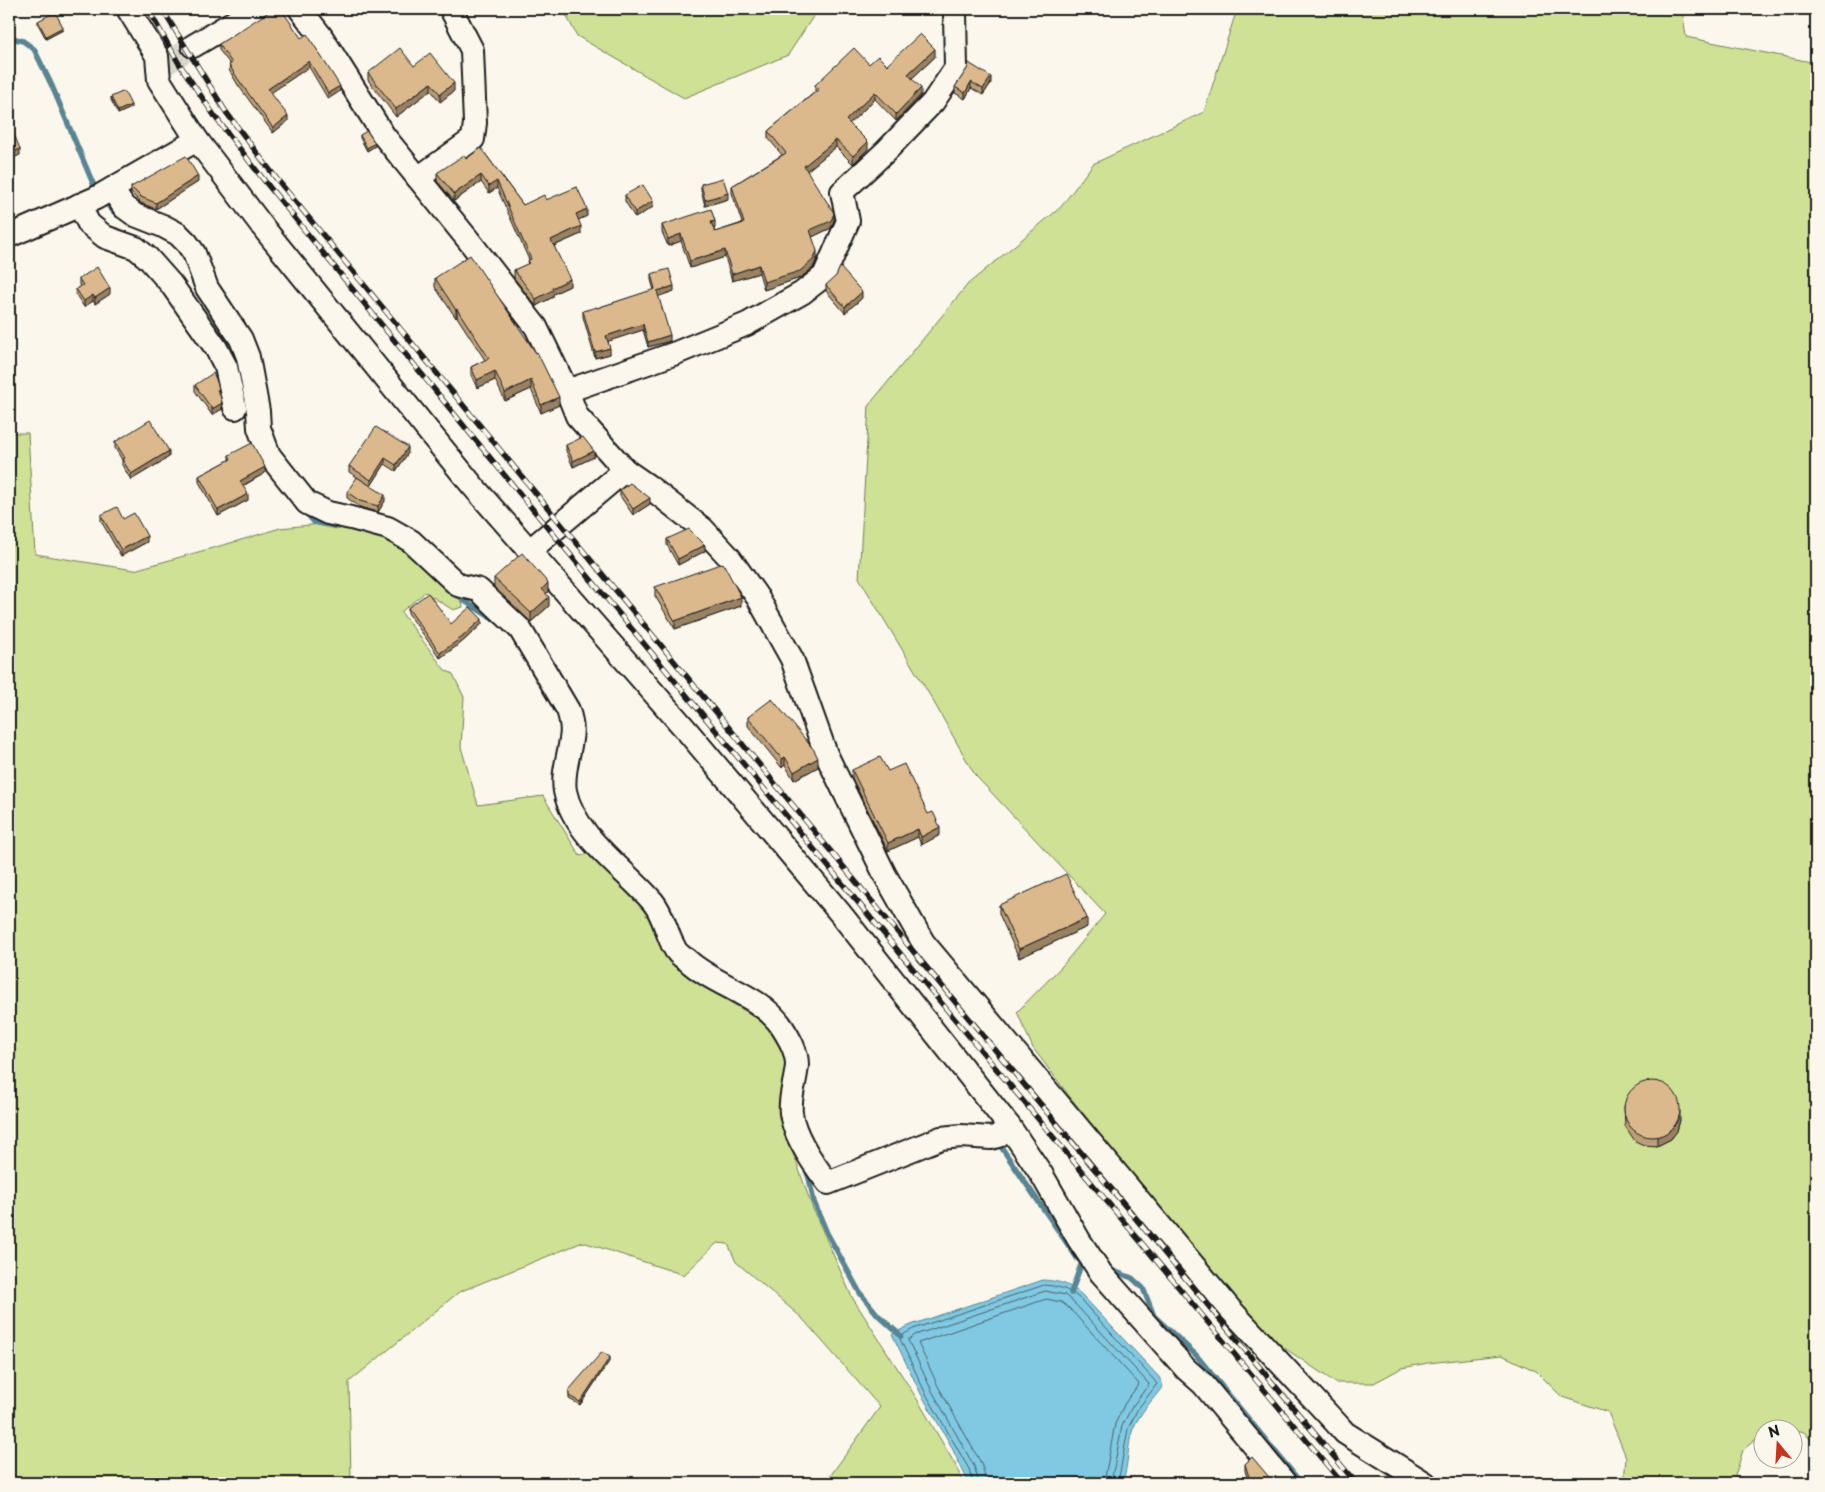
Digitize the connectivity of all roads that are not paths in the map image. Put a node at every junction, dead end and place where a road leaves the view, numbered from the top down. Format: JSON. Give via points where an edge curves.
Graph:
{"nodes":[{"id":1,"x":128,"y":9,"type":"edge"},
{"id":2,"x":256,"y":9,"type":"edge"},
{"id":3,"x":300,"y":9,"type":"edge"},
{"id":4,"x":451,"y":9,"type":"edge"},
{"id":5,"x":955,"y":12,"type":"dead end"},
{"id":6,"x":193,"y":46,"type":"tunnel mouth"},
{"id":7,"x":197,"y":140,"type":"junction"},
{"id":8,"x":418,"y":178,"type":"junction"},
{"id":9,"x":97,"y":196,"type":"junction"},
{"id":10,"x":9,"y":236,"type":"edge"},
{"id":11,"x":567,"y":391,"type":"junction"},
{"id":12,"x":235,"y":408,"type":"dead end"},
{"id":13,"x":625,"y":470,"type":"junction"},
{"id":14,"x":529,"y":550,"type":"junction"},
{"id":15,"x":1000,"y":1133,"type":"junction"},
{"id":16,"x":1285,"y":1483,"type":"edge"},
{"id":17,"x":1425,"y":1483,"type":"edge"}],
"edges":[{"from":1,"to":7,"type":"street","via":[[162,66],[159,80]]},
{"from":2,"to":6,"type":"street"},
{"from":3,"to":8,"type":"street","via":[[384,136]]},
{"from":4,"to":8,"type":"street","via":[[472,50],[473,139]]},
{"from":5,"to":11,"type":"street","via":[[956,68],[933,102],[842,192],[848,221],[824,276],[802,294],[746,324],[676,353]]},
{"from":7,"to":9,"type":"street"},
{"from":7,"to":14,"type":"street","via":[[405,403]]},
{"from":8,"to":11,"type":"street","via":[[536,327]]},
{"from":9,"to":10,"type":"street"},
{"from":9,"to":12,"type":"street","via":[[90,224],[105,237],[136,248],[171,284],[226,367]]},
{"from":9,"to":15,"type":"street","via":[[163,226],[188,243],[207,288],[241,339],[248,357],[259,428],[269,455],[307,503],[328,513],[388,528],[411,541],[458,585],[479,590],[520,629],[572,722],[564,776],[565,792],[573,813],[594,842],[654,904],[674,948],[704,974],[767,1009],[781,1025],[793,1045],[797,1063],[791,1113],[795,1128],[807,1153],[828,1183],[941,1138]]},
{"from":11,"to":13,"type":"street","via":[[577,416]]},
{"from":13,"to":14,"type":"street"},
{"from":13,"to":17,"type":"street","via":[[703,529],[758,598],[792,659],[831,763],[885,875],[923,942],[1230,1309],[1346,1433]]},
{"from":14,"to":15,"type":"street","via":[[840,913]]},
{"from":15,"to":16,"type":"street","via":[[1042,1175],[1095,1265],[1186,1369],[1203,1384]]}]}
